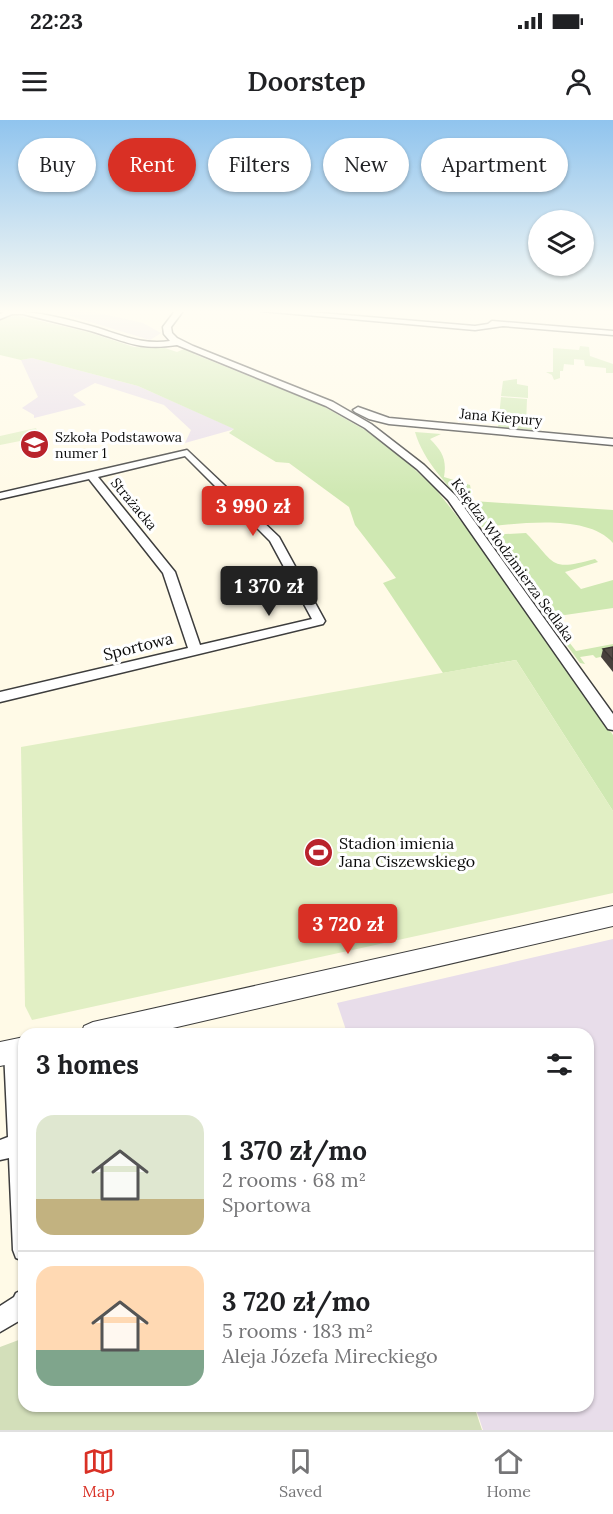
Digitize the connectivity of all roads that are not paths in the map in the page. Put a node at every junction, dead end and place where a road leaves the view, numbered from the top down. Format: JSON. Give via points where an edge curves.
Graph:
{"nodes":[{"id":1,"x":254,"y":372,"type":"edge"},
{"id":2,"x":289,"y":376,"type":"dead end"},
{"id":3,"x":613,"y":442,"type":"edge"},
{"id":4,"x":92,"y":476,"type":"junction"},
{"id":5,"x":0,"y":496,"type":"edge"},
{"id":6,"x":195,"y":649,"type":"junction"},
{"id":7,"x":0,"y":697,"type":"edge"},
{"id":8,"x":613,"y":725,"type":"edge"},
{"id":9,"x":613,"y":916,"type":"edge"},
{"id":10,"x":119,"y":1028,"type":"edge"},
{"id":11,"x":13,"y":1051,"type":"edge"},
{"id":12,"x":9,"y":1147,"type":"edge"},
{"id":13,"x":18,"y":1209,"type":"edge"},
{"id":14,"x":18,"y":1308,"type":"edge"},
{"id":15,"x":0,"y":1320,"type":"edge"}],
"edges":[{"from":1,"to":8,"type":"street","name":"Księdza Włodzimierza Sedlaka","via":[[339,409],[396,444],[425,470],[473,527]]},
{"from":2,"to":3,"type":"street","name":"Jana Kiepury","via":[[372,417]]},
{"from":4,"to":5,"type":"street"},
{"from":4,"to":6,"type":"street","name":"Strażacka","via":[[169,572]]},
{"from":4,"to":6,"type":"street","name":"Sportowa","via":[[187,453],[275,539],[319,621]]},
{"from":6,"to":7,"type":"street","name":"Sportowa"},
{"from":9,"to":10,"type":"street"},
{"from":11,"to":12,"type":"street"},
{"from":12,"to":13,"type":"street"},
{"from":14,"to":15,"type":"street"}]}
